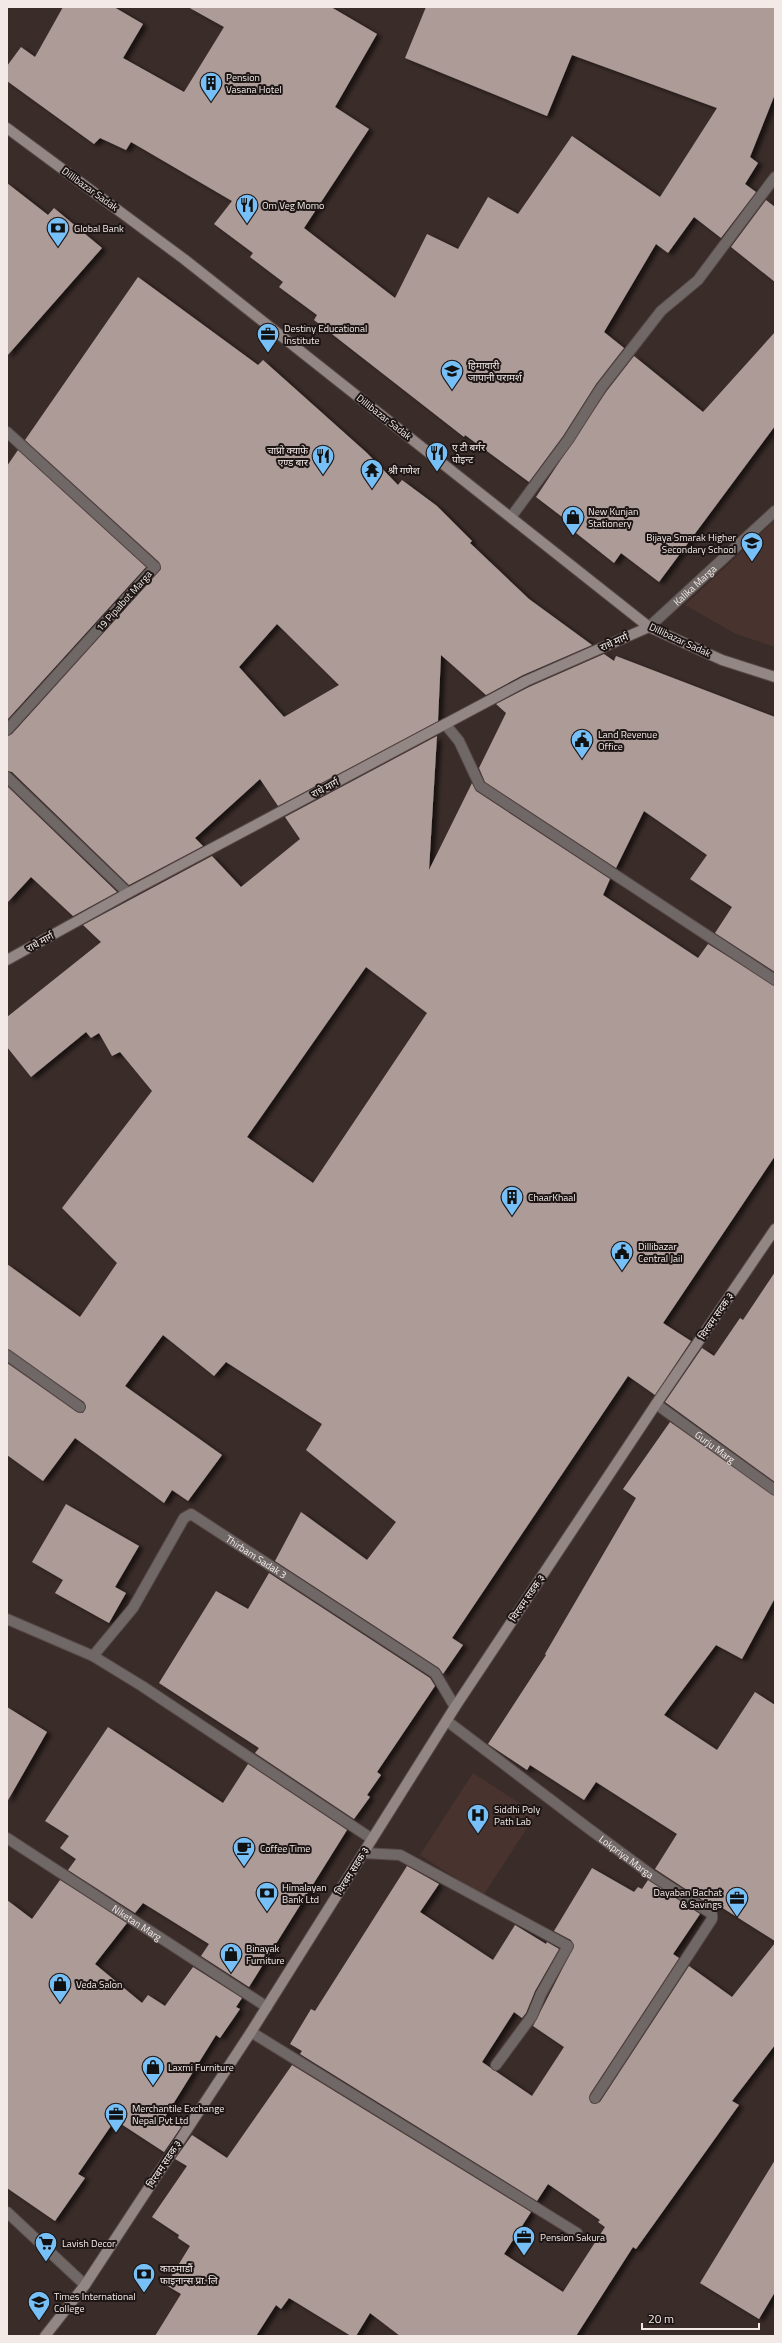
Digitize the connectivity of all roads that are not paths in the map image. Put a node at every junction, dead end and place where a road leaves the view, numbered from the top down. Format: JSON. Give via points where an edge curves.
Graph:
{"nodes":[{"id":1,"x":7,"y":128,"type":"edge"},
{"id":2,"x":775,"y":177,"type":"edge"},
{"id":3,"x":7,"y":432,"type":"edge"},
{"id":4,"x":775,"y":510,"type":"edge"},
{"id":5,"x":511,"y":517,"type":"junction"},
{"id":6,"x":649,"y":627,"type":"junction"},
{"id":7,"x":775,"y":678,"type":"edge"},
{"id":8,"x":445,"y":724,"type":"junction"},
{"id":9,"x":7,"y":730,"type":"edge"},
{"id":10,"x":7,"y":777,"type":"edge"},
{"id":11,"x":128,"y":893,"type":"junction"},
{"id":12,"x":7,"y":960,"type":"edge"},
{"id":13,"x":775,"y":980,"type":"edge"},
{"id":14,"x":775,"y":1229,"type":"edge"},
{"id":15,"x":7,"y":1355,"type":"edge"},
{"id":16,"x":656,"y":1404,"type":"junction"},
{"id":17,"x":80,"y":1407,"type":"dead end"},
{"id":18,"x":775,"y":1490,"type":"edge"},
{"id":19,"x":7,"y":1619,"type":"edge"},
{"id":20,"x":93,"y":1656,"type":"junction"},
{"id":21,"x":455,"y":1707,"type":"junction"},
{"id":22,"x":447,"y":1721,"type":"junction"},
{"id":23,"x":7,"y":1838,"type":"edge"},
{"id":24,"x":372,"y":1839,"type":"junction"},
{"id":25,"x":364,"y":1853,"type":"junction"},
{"id":26,"x":267,"y":2007,"type":"junction"},
{"id":27,"x":251,"y":2032,"type":"junction"},
{"id":28,"x":496,"y":2065,"type":"dead end"},
{"id":29,"x":595,"y":2098,"type":"dead end"},
{"id":30,"x":7,"y":2212,"type":"edge"},
{"id":31,"x":577,"y":2233,"type":"dead end"},
{"id":32,"x":85,"y":2285,"type":"junction"},
{"id":33,"x":45,"y":2336,"type":"edge"}],
"edges":[{"from":1,"to":5,"type":"main road","name":"Dillibazar Sadak","via":[[184,259]]},
{"from":2,"to":5,"type":"street","via":[[698,280],[661,311],[601,388],[568,440]]},
{"from":3,"to":9,"type":"street","name":"19 Pipalbot Marga","via":[[155,567]]},
{"from":4,"to":6,"type":"street","name":"Kalika Marga"},
{"from":5,"to":6,"type":"main road","name":"Dillibazar Sadak"},
{"from":6,"to":7,"type":"main road","name":"Dillibazar Sadak","via":[[722,660]]},
{"from":6,"to":8,"type":"main road","name":"राधे मार्ग","via":[[526,681]]},
{"from":8,"to":11,"type":"main road","name":"राधे मार्ग"},
{"from":8,"to":13,"type":"street","via":[[459,741],[480,786]]},
{"from":10,"to":11,"type":"street"},
{"from":11,"to":12,"type":"main road","name":"राधे मार्ग"},
{"from":14,"to":16,"type":"main road","name":"थिरबम सदक ३"},
{"from":15,"to":17,"type":"street"},
{"from":16,"to":18,"type":"street","name":"Gurju Marg"},
{"from":16,"to":21,"type":"main road","name":"थिरबम सडक ३"},
{"from":19,"to":20,"type":"street"},
{"from":20,"to":21,"type":"street","name":"Thirbam Sadak 3","via":[[133,1608],[184,1518],[191,1514],[435,1673]]},
{"from":20,"to":24,"type":"street"},
{"from":21,"to":22,"type":"main road","name":"थिरबम सडक ३"},
{"from":22,"to":24,"type":"main road","name":"थिरबम सडक ३"},
{"from":22,"to":29,"type":"street","name":"Lokpriya Marga","via":[[653,1876],[712,1914],[712,1919]]},
{"from":23,"to":26,"type":"street","name":"Niketan Marg"},
{"from":24,"to":25,"type":"main road","name":"थिरबम सडक ३"},
{"from":25,"to":26,"type":"main road","name":"थिरबम सडक ३"},
{"from":25,"to":28,"type":"street","via":[[400,1855],[568,1946],[541,1994],[532,2016]]},
{"from":26,"to":27,"type":"main road","name":"थिरबम सडक ३"},
{"from":27,"to":31,"type":"street"},
{"from":27,"to":32,"type":"main road","name":"थिरबम सडक ३"},
{"from":30,"to":32,"type":"street"},
{"from":32,"to":33,"type":"main road","name":"थिरबम सडक ३"}]}
